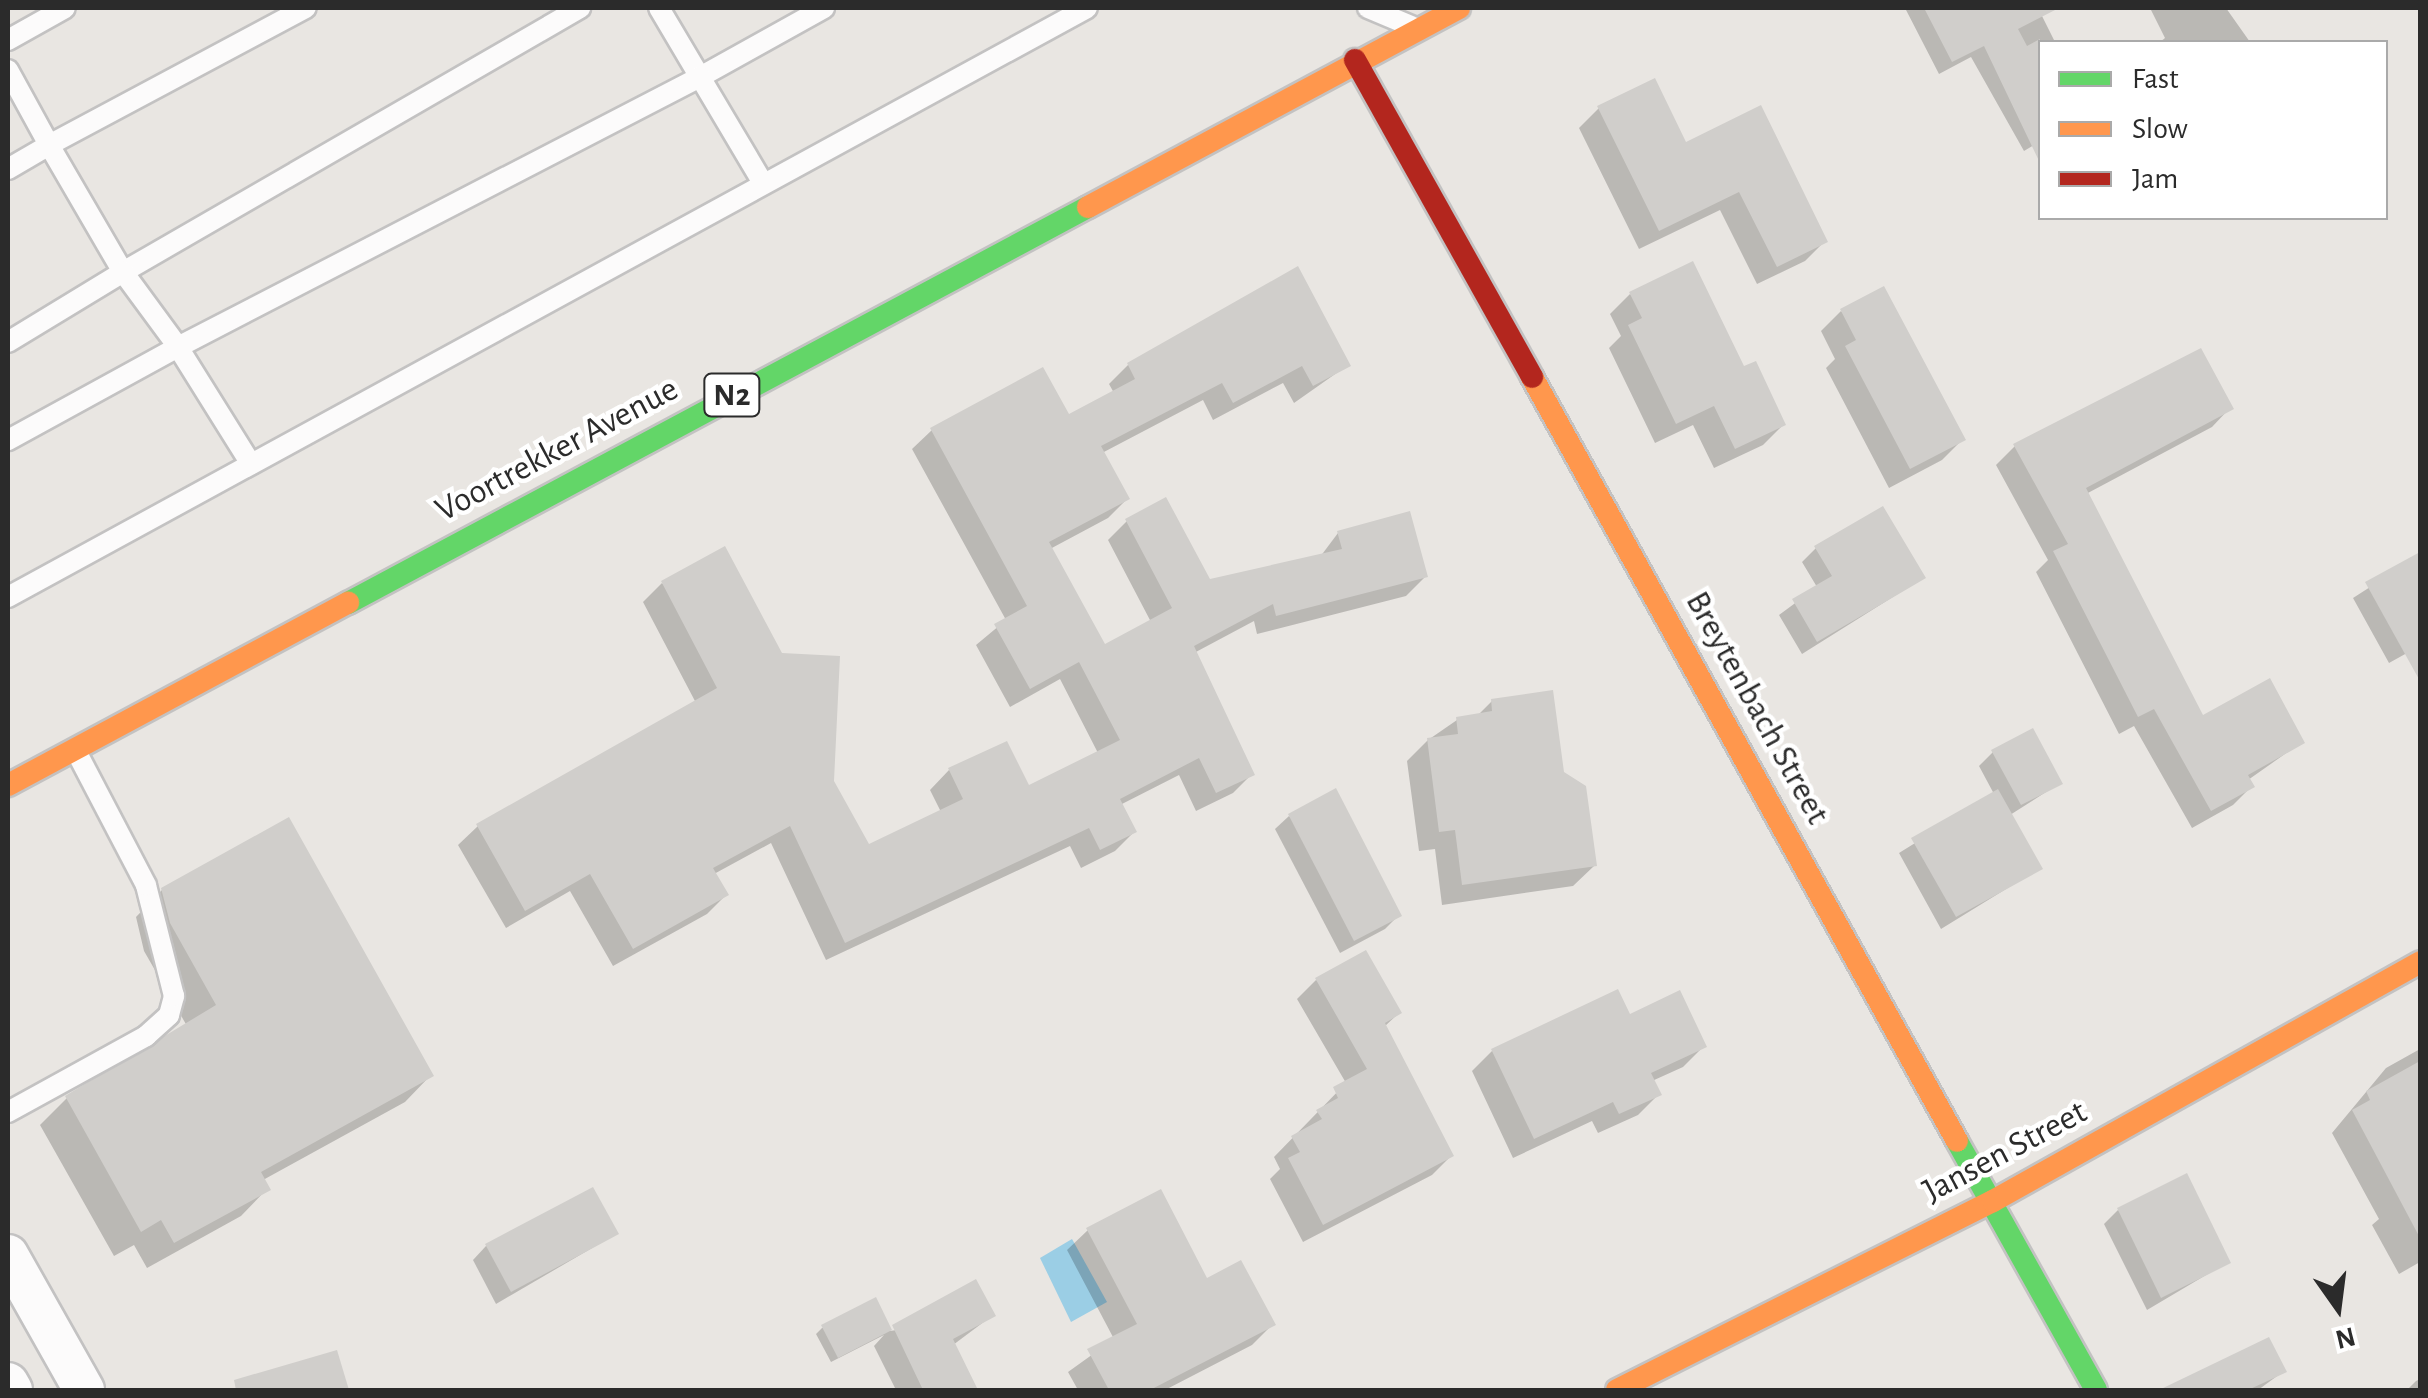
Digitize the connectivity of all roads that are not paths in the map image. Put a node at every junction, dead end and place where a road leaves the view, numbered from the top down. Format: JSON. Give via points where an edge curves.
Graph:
{"nodes":[{"id":1,"x":65,"y":8,"type":"edge"},
{"id":2,"x":306,"y":8,"type":"edge"},
{"id":3,"x":580,"y":8,"type":"edge"},
{"id":4,"x":659,"y":8,"type":"edge"},
{"id":5,"x":824,"y":8,"type":"edge"},
{"id":6,"x":1087,"y":8,"type":"edge"},
{"id":7,"x":1368,"y":8,"type":"edge"},
{"id":8,"x":1459,"y":8,"type":"edge"},
{"id":9,"x":1418,"y":28,"type":"junction"},
{"id":10,"x":8,"y":40,"type":"edge"},
{"id":11,"x":1355,"y":60,"type":"junction"},
{"id":12,"x":8,"y":70,"type":"edge"},
{"id":13,"x":700,"y":77,"type":"junction"},
{"id":14,"x":49,"y":144,"type":"junction"},
{"id":15,"x":8,"y":169,"type":"edge"},
{"id":16,"x":763,"y":184,"type":"junction"},
{"id":17,"x":123,"y":272,"type":"junction"},
{"id":18,"x":8,"y":342,"type":"edge"},
{"id":19,"x":178,"y":347,"type":"junction"},
{"id":20,"x":8,"y":440,"type":"edge"},
{"id":21,"x":251,"y":464,"type":"junction"},
{"id":22,"x":8,"y":597,"type":"edge"},
{"id":23,"x":75,"y":749,"type":"junction"},
{"id":24,"x":8,"y":785,"type":"edge"},
{"id":25,"x":2420,"y":962,"type":"edge"},
{"id":26,"x":8,"y":1112,"type":"edge"},
{"id":27,"x":1993,"y":1200,"type":"junction"},
{"id":28,"x":8,"y":1255,"type":"edge"},
{"id":29,"x":8,"y":1382,"type":"edge"},
{"id":30,"x":12,"y":1390,"type":"edge"},
{"id":31,"x":84,"y":1390,"type":"edge"},
{"id":32,"x":1617,"y":1390,"type":"edge"},
{"id":33,"x":2096,"y":1390,"type":"edge"}],
"edges":[{"from":1,"to":10,"type":"lane"},
{"from":2,"to":14,"type":"lane"},
{"from":3,"to":17,"type":"lane"},
{"from":4,"to":13,"type":"lane"},
{"from":5,"to":13,"type":"lane"},
{"from":6,"to":16,"type":"lane"},
{"from":7,"to":9,"type":"lane"},
{"from":8,"to":9,"type":"main road","name":"Voortrekker Avenue","number":"N2"},
{"from":9,"to":11,"type":"main road","name":"Voortrekker Avenue","number":"N2"},
{"from":11,"to":23,"type":"main road","name":"Voortrekker Avenue","number":"N2"},
{"from":11,"to":27,"type":"main road","name":"Breytenbach Street"},
{"from":12,"to":14,"type":"lane"},
{"from":13,"to":16,"type":"lane"},
{"from":13,"to":19,"type":"lane"},
{"from":14,"to":15,"type":"lane"},
{"from":14,"to":17,"type":"lane"},
{"from":16,"to":21,"type":"lane"},
{"from":17,"to":18,"type":"lane"},
{"from":17,"to":19,"type":"lane"},
{"from":19,"to":20,"type":"lane"},
{"from":19,"to":21,"type":"lane"},
{"from":21,"to":22,"type":"lane"},
{"from":23,"to":24,"type":"main road","name":"Voortrekker Avenue","number":"N2"},
{"from":23,"to":26,"type":"lane","via":[[146,885],[174,996],[168,1016],[146,1036]]},
{"from":25,"to":27,"type":"main road","name":"Jansen Street"},
{"from":27,"to":32,"type":"main road","name":"Jansen Street"},
{"from":27,"to":33,"type":"main road","name":"Breytenbach Street"},
{"from":28,"to":31,"type":"street"},
{"from":29,"to":30,"type":"street"}]}
